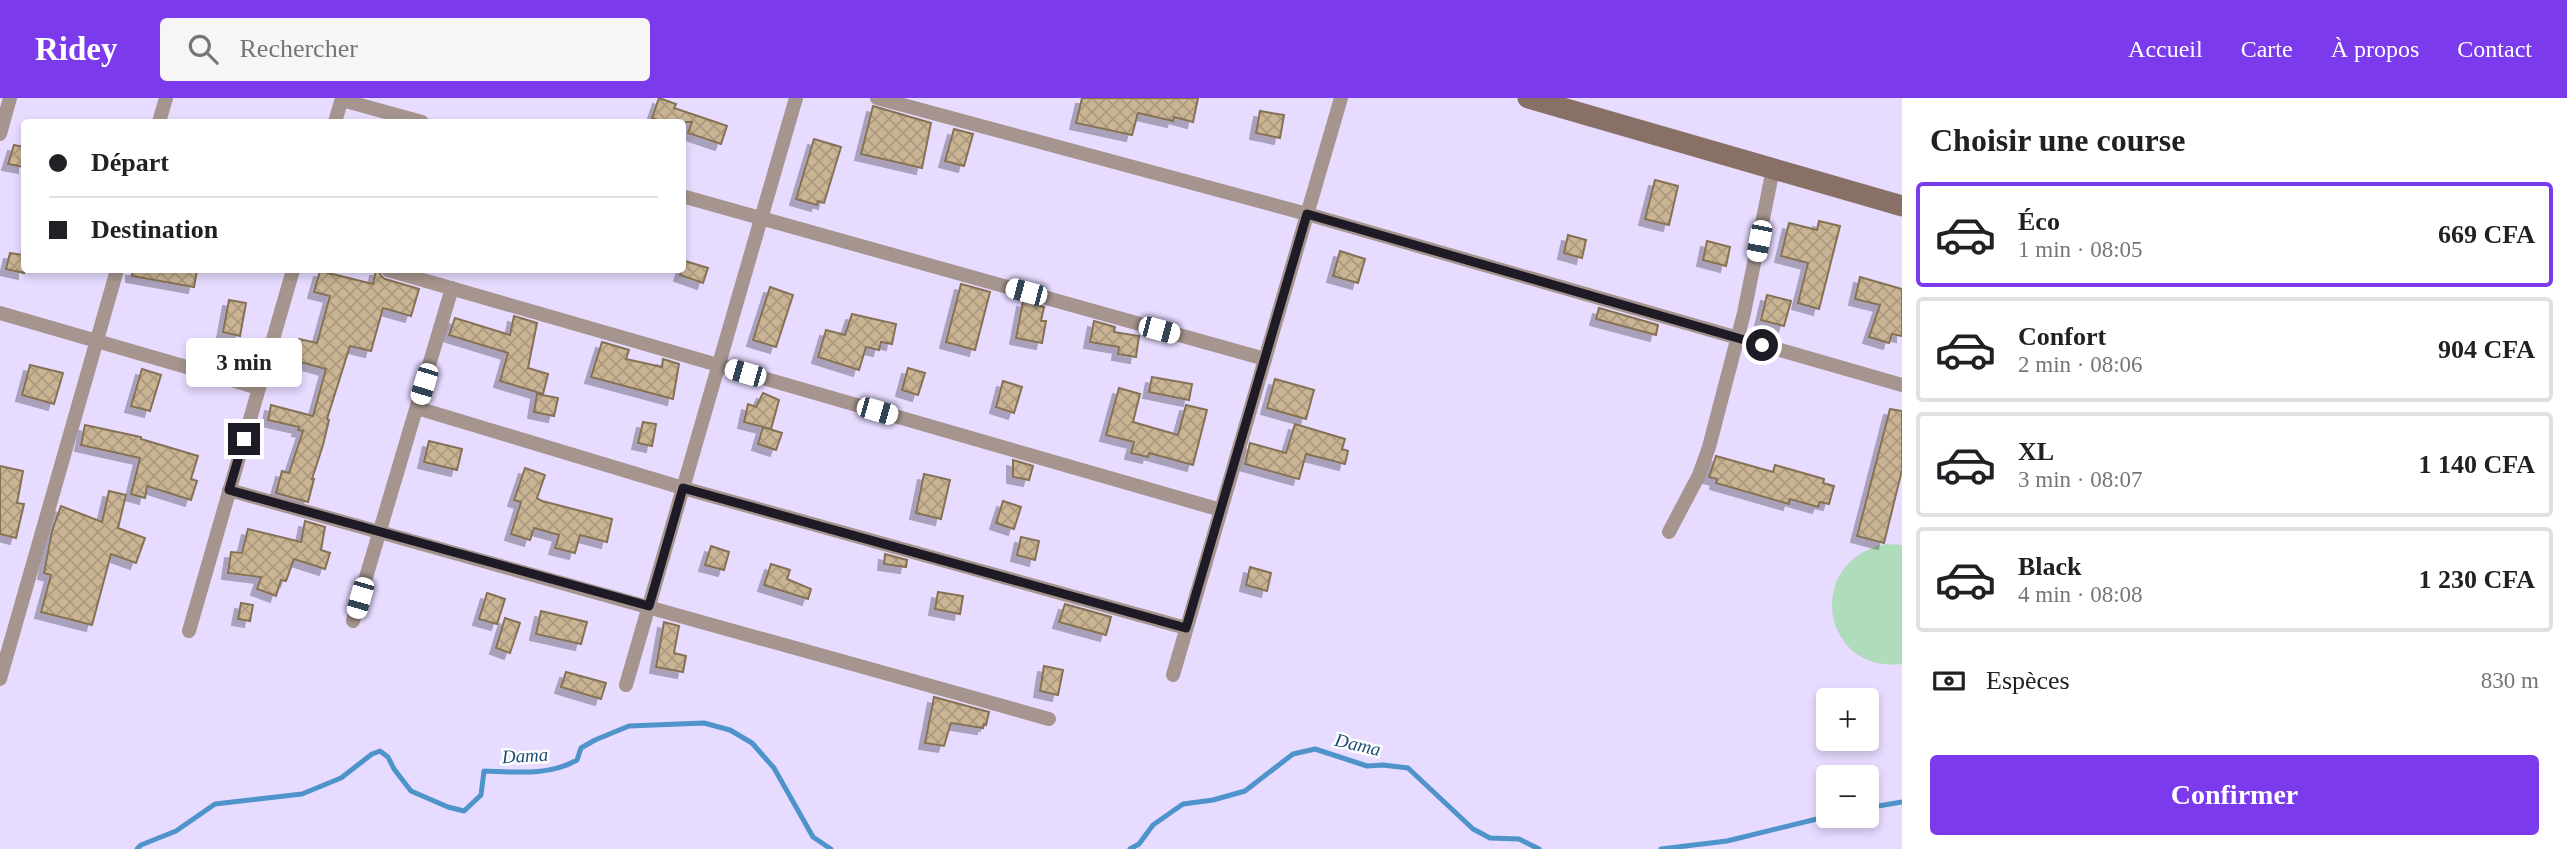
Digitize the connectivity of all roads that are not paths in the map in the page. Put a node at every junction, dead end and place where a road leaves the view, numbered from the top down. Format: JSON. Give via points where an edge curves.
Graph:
{"nodes":[{"id":1,"x":10,"y":98,"type":"edge"},
{"id":2,"x":166,"y":98,"type":"edge"},
{"id":3,"x":796,"y":98,"type":"edge"},
{"id":4,"x":877,"y":98,"type":"edge"},
{"id":5,"x":1340,"y":98,"type":"edge"},
{"id":6,"x":1528,"y":98,"type":"edge"},
{"id":7,"x":342,"y":99,"type":"edge"},
{"id":8,"x":160,"y":119,"type":"edge"},
{"id":9,"x":336,"y":119,"type":"edge"},
{"id":10,"x":412,"y":119,"type":"edge"},
{"id":11,"x":0,"y":134,"type":"edge"},
{"id":12,"x":1773,"y":169,"type":"junction"},
{"id":13,"x":686,"y":197,"type":"edge"},
{"id":14,"x":1902,"y":206,"type":"edge"},
{"id":15,"x":1307,"y":214,"type":"junction"},
{"id":16,"x":761,"y":218,"type":"junction"},
{"id":17,"x":116,"y":273,"type":"edge"},
{"id":18,"x":292,"y":273,"type":"edge"},
{"id":19,"x":399,"y":273,"type":"edge"},
{"id":20,"x":452,"y":288,"type":"junction"},
{"id":21,"x":0,"y":313,"type":"edge"},
{"id":22,"x":1738,"y":338,"type":"junction"},
{"id":23,"x":96,"y":341,"type":"junction"},
{"id":24,"x":1265,"y":359,"type":"junction"},
{"id":25,"x":719,"y":365,"type":"junction"},
{"id":26,"x":1902,"y":386,"type":"edge"},
{"id":27,"x":259,"y":388,"type":"junction"},
{"id":28,"x":416,"y":408,"type":"junction"},
{"id":29,"x":683,"y":488,"type":"junction"},
{"id":30,"x":229,"y":490,"type":"junction"},
{"id":31,"x":1221,"y":510,"type":"junction"},
{"id":32,"x":379,"y":530,"type":"junction"},
{"id":33,"x":1669,"y":532,"type":"dead end"},
{"id":34,"x":649,"y":606,"type":"junction"},
{"id":35,"x":353,"y":621,"type":"dead end"},
{"id":36,"x":1186,"y":628,"type":"junction"},
{"id":37,"x":189,"y":631,"type":"dead end"},
{"id":38,"x":1173,"y":675,"type":"dead end"},
{"id":39,"x":0,"y":678,"type":"edge"},
{"id":40,"x":626,"y":685,"type":"dead end"},
{"id":41,"x":1049,"y":719,"type":"dead end"}],
"edges":[{"from":1,"to":11,"type":"street"},
{"from":2,"to":8,"type":"street"},
{"from":3,"to":16,"type":"street"},
{"from":4,"to":15,"type":"street"},
{"from":5,"to":15,"type":"street"},
{"from":6,"to":12,"type":"street"},
{"from":7,"to":9,"type":"street"},
{"from":7,"to":10,"type":"street"},
{"from":12,"to":14,"type":"street"},
{"from":12,"to":22,"type":"street"},
{"from":13,"to":16,"type":"street"},
{"from":15,"to":22,"type":"street"},
{"from":15,"to":24,"type":"street"},
{"from":16,"to":24,"type":"street"},
{"from":16,"to":25,"type":"street"},
{"from":17,"to":23,"type":"street"},
{"from":18,"to":27,"type":"street"},
{"from":19,"to":20,"type":"street"},
{"from":20,"to":25,"type":"street"},
{"from":20,"to":28,"type":"street"},
{"from":21,"to":23,"type":"street"},
{"from":22,"to":26,"type":"street"},
{"from":22,"to":33,"type":"street","via":[[1702,465]]},
{"from":23,"to":27,"type":"street"},
{"from":23,"to":39,"type":"street"},
{"from":24,"to":31,"type":"street"},
{"from":25,"to":29,"type":"street"},
{"from":25,"to":31,"type":"street"},
{"from":27,"to":30,"type":"street"},
{"from":28,"to":29,"type":"street"},
{"from":28,"to":32,"type":"street"},
{"from":29,"to":34,"type":"street"},
{"from":29,"to":36,"type":"street"},
{"from":30,"to":32,"type":"street"},
{"from":30,"to":37,"type":"street"},
{"from":31,"to":36,"type":"street"},
{"from":32,"to":34,"type":"street"},
{"from":32,"to":35,"type":"street"},
{"from":34,"to":40,"type":"street"},
{"from":34,"to":41,"type":"street"},
{"from":36,"to":38,"type":"street"}]}
